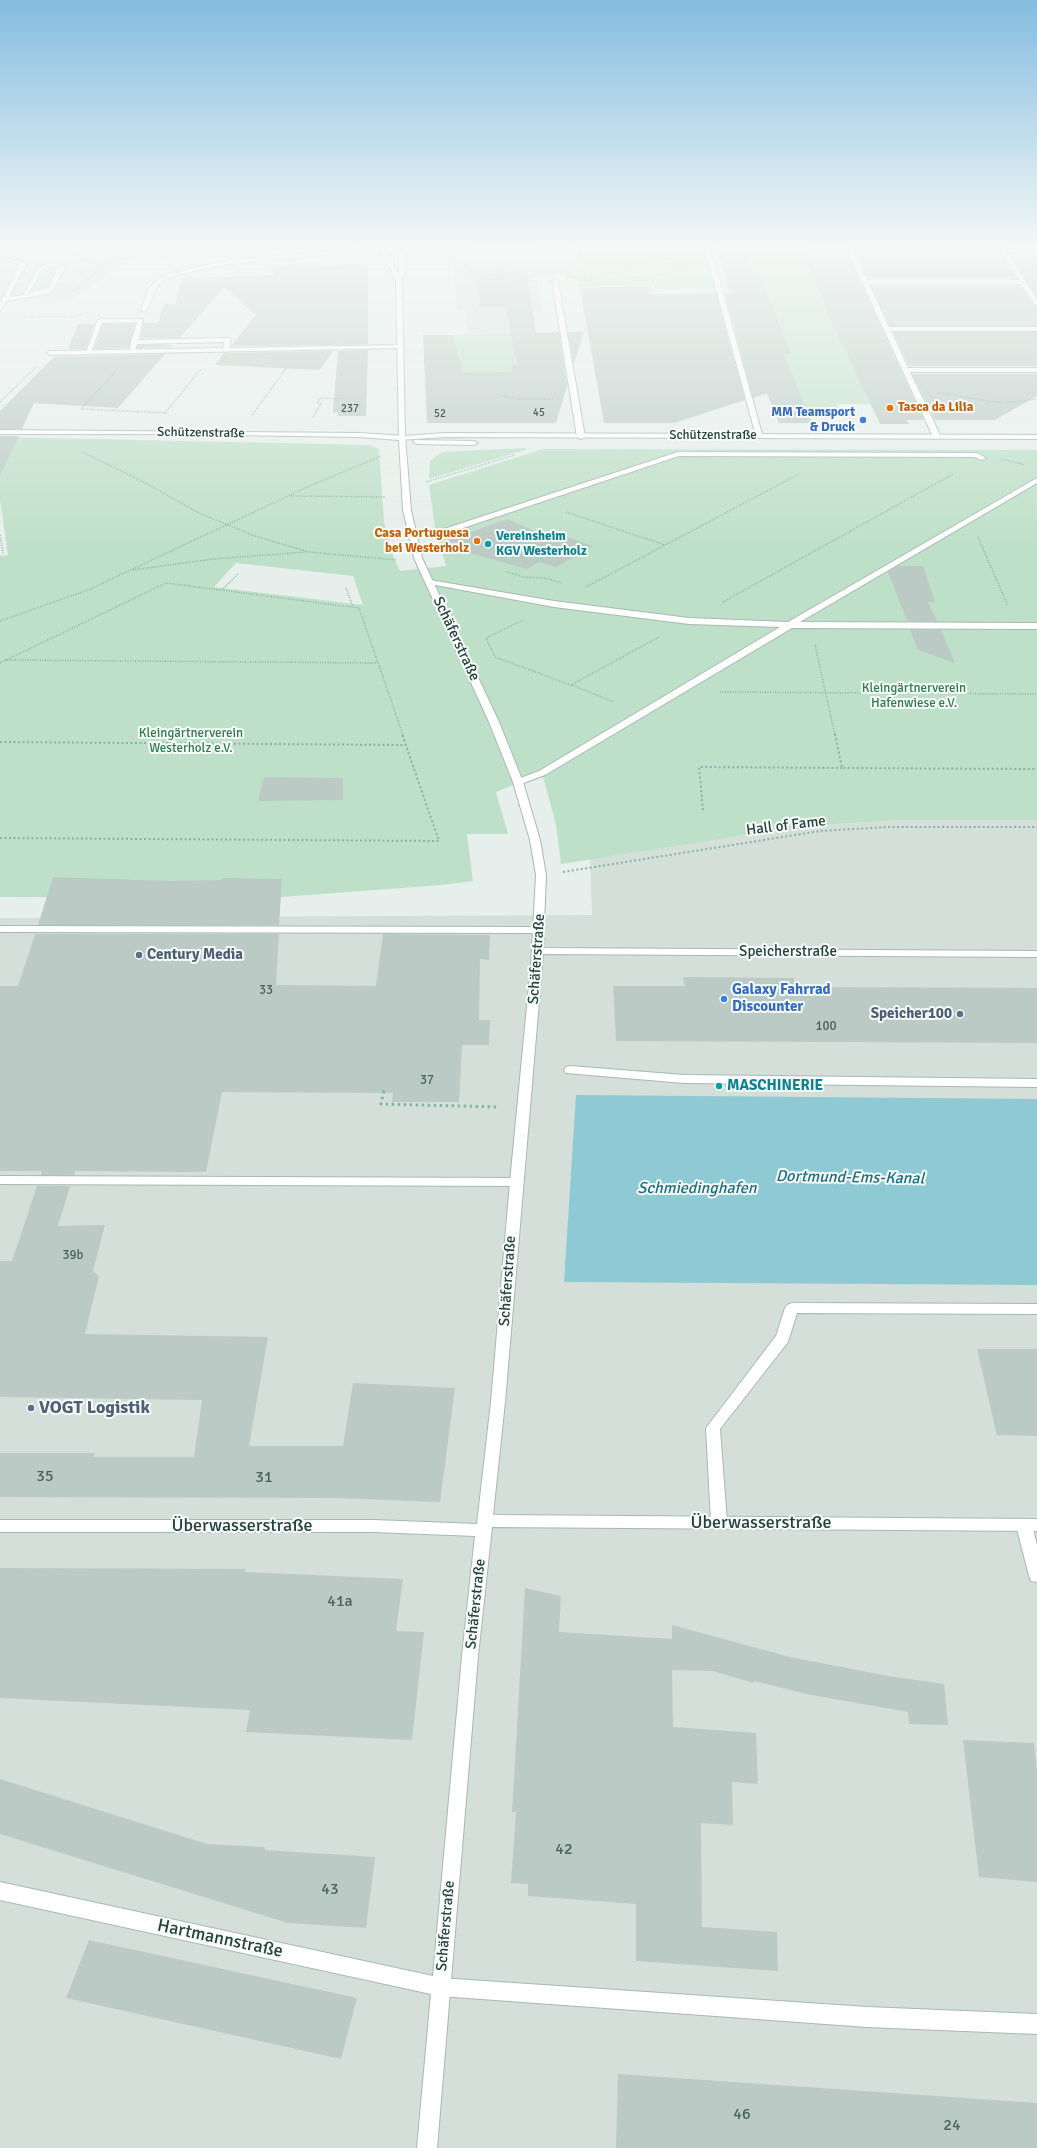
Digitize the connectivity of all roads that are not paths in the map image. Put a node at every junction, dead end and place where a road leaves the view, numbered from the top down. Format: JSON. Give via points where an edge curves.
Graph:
{"nodes":[{"id":1,"x":91,"y":345,"type":"edge"},
{"id":2,"x":133,"y":345,"type":"edge"},
{"id":3,"x":227,"y":345,"type":"edge"},
{"id":4,"x":566,"y":345,"type":"edge"},
{"id":5,"x":735,"y":345,"type":"edge"},
{"id":6,"x":894,"y":345,"type":"edge"},
{"id":7,"x":401,"y":347,"type":"joint"},
{"id":8,"x":226,"y":350,"type":"junction"},
{"id":9,"x":88,"y":352,"type":"junction"},
{"id":10,"x":132,"y":352,"type":"junction"},
{"id":11,"x":50,"y":353,"type":"road end"},
{"id":12,"x":907,"y":370,"type":"junction"},
{"id":13,"x":1037,"y":370,"type":"edge"},
{"id":14,"x":0,"y":432,"type":"edge"},
{"id":15,"x":760,"y":436,"type":"junction"},
{"id":16,"x":581,"y":437,"type":"junction"},
{"id":17,"x":937,"y":437,"type":"junction"},
{"id":18,"x":1037,"y":437,"type":"edge"},
{"id":19,"x":402,"y":438,"type":"junction"},
{"id":20,"x":982,"y":458,"type":"road end"},
{"id":21,"x":1037,"y":480,"type":"edge"},
{"id":22,"x":411,"y":532,"type":"junction"},
{"id":23,"x":430,"y":582,"type":"junction"},
{"id":24,"x":793,"y":625,"type":"junction"},
{"id":25,"x":1037,"y":626,"type":"edge"},
{"id":26,"x":518,"y":782,"type":"junction"},
{"id":27,"x":0,"y":929,"type":"edge"},
{"id":28,"x":539,"y":930,"type":"junction"},
{"id":29,"x":538,"y":951,"type":"junction"},
{"id":30,"x":1037,"y":954,"type":"edge"},
{"id":31,"x":570,"y":1070,"type":"dead end"},
{"id":32,"x":1037,"y":1083,"type":"edge"},
{"id":33,"x":0,"y":1180,"type":"edge"},
{"id":34,"x":516,"y":1182,"type":"junction"},
{"id":35,"x":1037,"y":1309,"type":"edge"},
{"id":36,"x":719,"y":1522,"type":"junction"},
{"id":37,"x":1031,"y":1525,"type":"edge"},
{"id":38,"x":0,"y":1526,"type":"edge"},
{"id":39,"x":484,"y":1526,"type":"junction"},
{"id":40,"x":1037,"y":1576,"type":"edge"},
{"id":41,"x":0,"y":1891,"type":"edge"},
{"id":42,"x":440,"y":1987,"type":"junction"},
{"id":43,"x":1037,"y":2024,"type":"edge"},
{"id":44,"x":427,"y":2148,"type":"edge"}],
"edges":[{"from":1,"to":9,"type":"street"},
{"from":2,"to":10,"type":"street"},
{"from":3,"to":8,"type":"street"},
{"from":4,"to":16,"type":"street"},
{"from":5,"to":15,"type":"street"},
{"from":6,"to":12,"type":"street"},
{"from":7,"to":8,"type":"street"},
{"from":7,"to":19,"type":"street","name":"Schäferstraße"},
{"from":8,"to":10,"type":"street"},
{"from":9,"to":10,"type":"street"},
{"from":9,"to":11,"type":"street"},
{"from":12,"to":13,"type":"street"},
{"from":12,"to":17,"type":"street"},
{"from":14,"to":19,"type":"street","name":"Schützenstraße","via":[[180,432]]},
{"from":15,"to":16,"type":"street","name":"Schützenstraße"},
{"from":15,"to":17,"type":"street","name":"Schützenstraße"},
{"from":16,"to":19,"type":"street","name":"Schützenstraße","via":[[544,441],[440,444]]},
{"from":17,"to":18,"type":"street","name":"Schützenstraße"},
{"from":19,"to":22,"type":"street","name":"Schäferstraße"},
{"from":20,"to":22,"type":"street","via":[[678,454],[442,532]]},
{"from":21,"to":24,"type":"street"},
{"from":22,"to":23,"type":"street","name":"Schäferstraße","via":[[418,558]]},
{"from":23,"to":24,"type":"street","via":[[554,604],[689,621]]},
{"from":23,"to":26,"type":"street","name":"Schäferstraße","via":[[494,722]]},
{"from":24,"to":25,"type":"street"},
{"from":24,"to":26,"type":"street","via":[[542,773]]},
{"from":26,"to":28,"type":"street","name":"Schäferstraße","via":[[535,840],[541,875]]},
{"from":27,"to":28,"type":"street"},
{"from":28,"to":29,"type":"street","name":"Schäferstraße"},
{"from":29,"to":30,"type":"street","name":"Speicherstraße"},
{"from":29,"to":34,"type":"street","name":"Schäferstraße"},
{"from":31,"to":32,"type":"street","via":[[684,1079]]},
{"from":33,"to":34,"type":"street"},
{"from":34,"to":39,"type":"street","name":"Schäferstraße","via":[[498,1402]]},
{"from":35,"to":36,"type":"street","via":[[792,1308],[783,1338],[713,1428]]},
{"from":36,"to":37,"type":"street","name":"Überwasserstraße"},
{"from":36,"to":39,"type":"street","name":"Überwasserstraße"},
{"from":37,"to":40,"type":"street"},
{"from":38,"to":39,"type":"street","name":"Überwasserstraße"},
{"from":39,"to":42,"type":"street","name":"Schäferstraße"},
{"from":41,"to":42,"type":"street","name":"Hartmannstraße"},
{"from":42,"to":43,"type":"street","name":"Hartmannstraße","via":[[867,2017]]},
{"from":42,"to":44,"type":"street","name":"Schäferstraße"}]}
